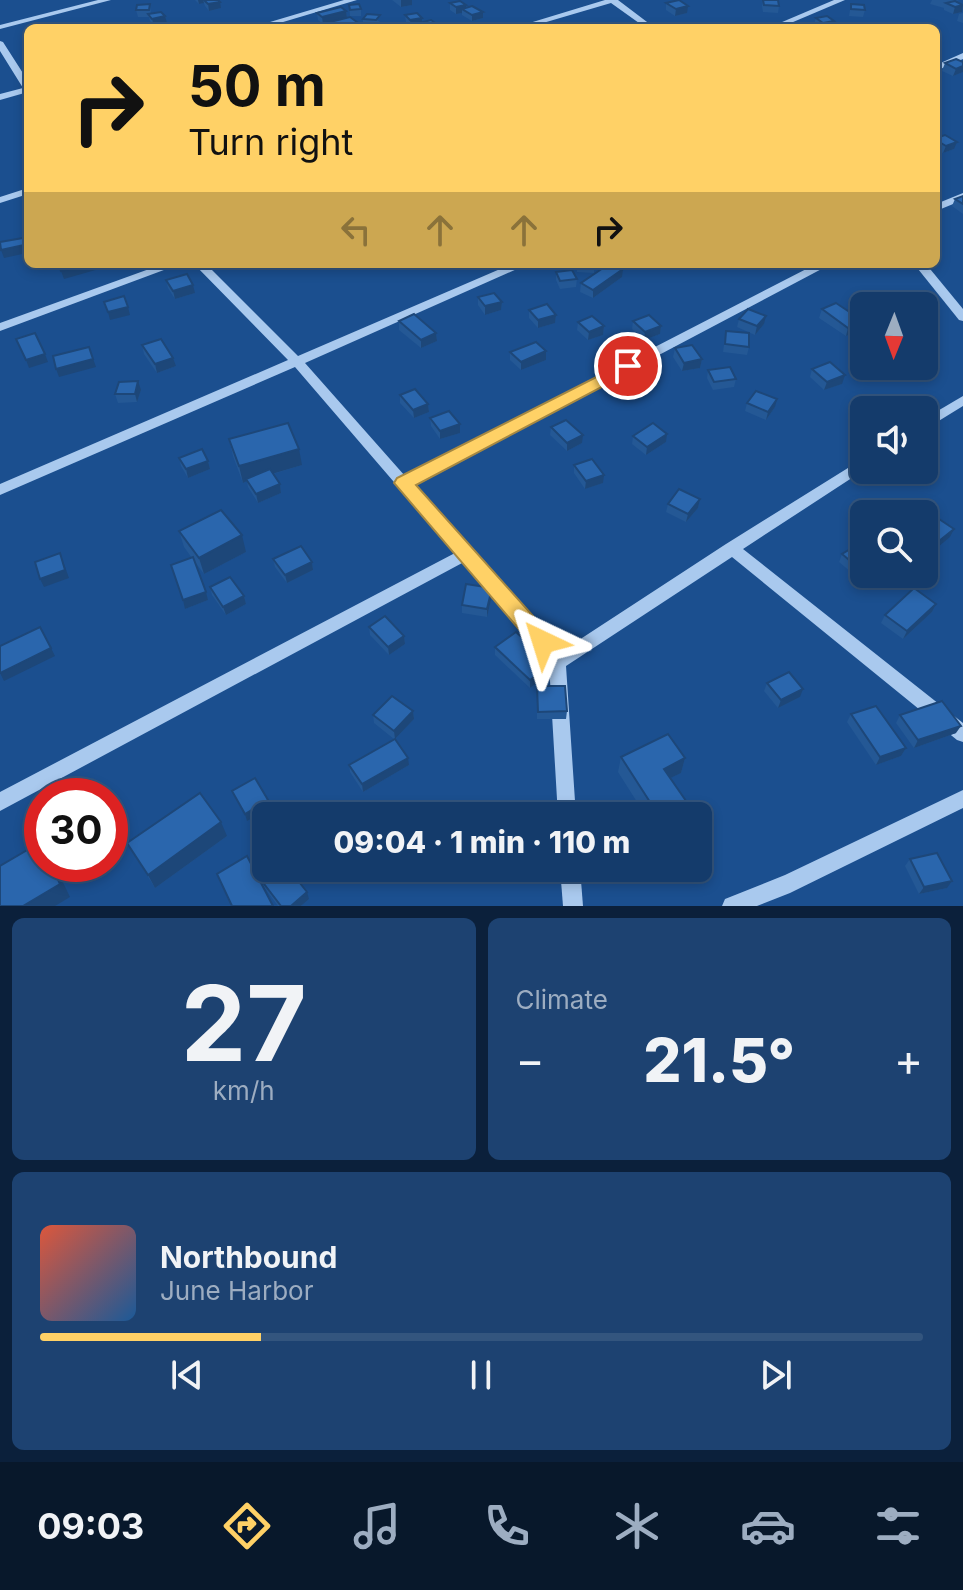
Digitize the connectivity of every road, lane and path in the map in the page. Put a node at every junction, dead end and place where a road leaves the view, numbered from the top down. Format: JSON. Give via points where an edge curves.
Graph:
{"nodes":[{"id":1,"x":107,"y":0,"type":"edge"},
{"id":2,"x":353,"y":0,"type":"edge"},
{"id":3,"x":613,"y":0,"type":"edge"},
{"id":4,"x":841,"y":0,"type":"edge"},
{"id":5,"x":329,"y":2,"type":"edge"},
{"id":6,"x":266,"y":24,"type":"edge"},
{"id":7,"x":531,"y":24,"type":"edge"},
{"id":8,"x":646,"y":24,"type":"edge"},
{"id":9,"x":782,"y":24,"type":"edge"},
{"id":10,"x":0,"y":27,"type":"edge"},
{"id":11,"x":0,"y":44,"type":"edge"},
{"id":12,"x":963,"y":56,"type":"edge"},
{"id":13,"x":940,"y":66,"type":"edge"},
{"id":14,"x":24,"y":82,"type":"edge"},
{"id":15,"x":24,"y":89,"type":"edge"},
{"id":16,"x":0,"y":97,"type":"edge"},
{"id":17,"x":24,"y":192,"type":"edge"},
{"id":18,"x":963,"y":196,"type":"edge"},
{"id":19,"x":0,"y":200,"type":"edge"},
{"id":20,"x":940,"y":206,"type":"edge"},
{"id":21,"x":163,"y":268,"type":"edge"},
{"id":22,"x":204,"y":268,"type":"edge"},
{"id":23,"x":513,"y":268,"type":"edge"},
{"id":24,"x":817,"y":268,"type":"edge"},
{"id":25,"x":923,"y":268,"type":"edge"},
{"id":26,"x":963,"y":317,"type":"edge"},
{"id":27,"x":0,"y":327,"type":"edge"},
{"id":28,"x":297,"y":362,"type":"junction"},
{"id":29,"x":963,"y":400,"type":"edge"},
{"id":30,"x":938,"y":416,"type":"edge"},
{"id":31,"x":850,"y":472,"type":"edge"},
{"id":32,"x":404,"y":483,"type":"junction"},
{"id":33,"x":0,"y":490,"type":"edge"},
{"id":34,"x":731,"y":548,"type":"junction"},
{"id":35,"x":466,"y":554,"type":"junction"},
{"id":36,"x":557,"y":663,"type":"junction"},
{"id":37,"x":963,"y":734,"type":"edge"},
{"id":38,"x":963,"y":799,"type":"edge"},
{"id":39,"x":0,"y":802,"type":"edge"},
{"id":40,"x":566,"y":802,"type":"edge"},
{"id":41,"x":571,"y":882,"type":"edge"},
{"id":42,"x":573,"y":906,"type":"edge"},
{"id":43,"x":732,"y":906,"type":"edge"}],
"edges":[{"from":1,"to":10,"type":"street"},
{"from":2,"to":5,"type":"street"},
{"from":3,"to":7,"type":"street"},
{"from":3,"to":8,"type":"street"},
{"from":4,"to":9,"type":"street"},
{"from":5,"to":6,"type":"street"},
{"from":11,"to":14,"type":"street"},
{"from":12,"to":13,"type":"street"},
{"from":15,"to":16,"type":"street"},
{"from":17,"to":19,"type":"street"},
{"from":18,"to":20,"type":"street"},
{"from":21,"to":27,"type":"street"},
{"from":22,"to":28,"type":"street"},
{"from":23,"to":28,"type":"street"},
{"from":24,"to":32,"type":"street"},
{"from":25,"to":26,"type":"street"},
{"from":28,"to":32,"type":"street"},
{"from":28,"to":33,"type":"street"},
{"from":29,"to":30,"type":"street"},
{"from":31,"to":34,"type":"street"},
{"from":32,"to":35,"type":"street"},
{"from":34,"to":36,"type":"street"},
{"from":34,"to":37,"type":"street"},
{"from":35,"to":36,"type":"street"},
{"from":35,"to":39,"type":"street"},
{"from":36,"to":40,"type":"street"},
{"from":38,"to":43,"type":"street"},
{"from":41,"to":42,"type":"street"}]}
